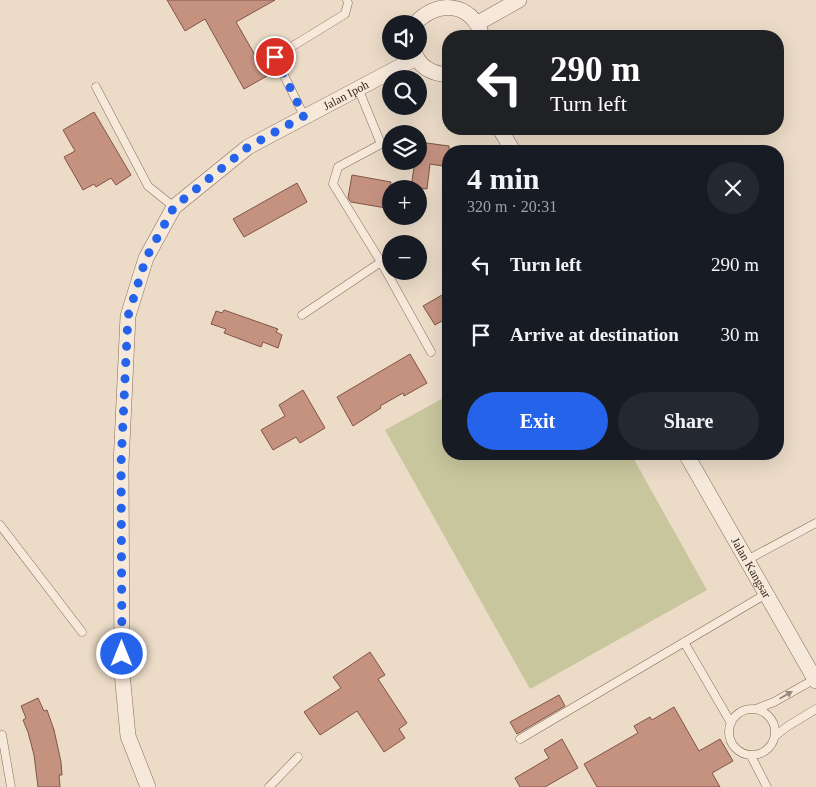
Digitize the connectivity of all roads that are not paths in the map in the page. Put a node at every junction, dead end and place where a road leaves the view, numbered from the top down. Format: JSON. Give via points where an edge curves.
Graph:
{"nodes":[{"id":1,"x":347,"y":0,"type":"edge"},
{"id":2,"x":519,"y":0,"type":"edge"},
{"id":3,"x":429,"y":3,"type":"edge"},
{"id":4,"x":421,"y":15,"type":"edge"},
{"id":5,"x":480,"y":30,"type":"edge"},
{"id":6,"x":406,"y":60,"type":"edge"},
{"id":7,"x":418,"y":60,"type":"edge"},
{"id":8,"x":442,"y":74,"type":"edge"},
{"id":9,"x":96,"y":87,"type":"dead end"},
{"id":10,"x":358,"y":88,"type":"junction"},
{"id":11,"x":304,"y":116,"type":"junction"},
{"id":12,"x":174,"y":207,"type":"junction"},
{"id":13,"x":381,"y":262,"type":"junction"},
{"id":14,"x":302,"y":315,"type":"dead end"},
{"id":15,"x":432,"y":352,"type":"dead end"},
{"id":16,"x":689,"y":460,"type":"edge"},
{"id":17,"x":816,"y":523,"type":"edge"},
{"id":18,"x":0,"y":525,"type":"edge"},
{"id":19,"x":747,"y":560,"type":"junction"},
{"id":20,"x":766,"y":594,"type":"junction"},
{"id":21,"x":82,"y":632,"type":"dead end"},
{"id":22,"x":684,"y":642,"type":"junction"},
{"id":23,"x":815,"y":680,"type":"edge"},
{"id":24,"x":756,"y":709,"type":"junction"},
{"id":25,"x":816,"y":709,"type":"edge"},
{"id":26,"x":731,"y":723,"type":"junction"},
{"id":27,"x":2,"y":735,"type":"dead end"},
{"id":28,"x":775,"y":736,"type":"junction"},
{"id":29,"x":520,"y":739,"type":"dead end"},
{"id":30,"x":751,"y":756,"type":"junction"},
{"id":31,"x":298,"y":757,"type":"dead end"},
{"id":32,"x":11,"y":787,"type":"edge"},
{"id":33,"x":148,"y":787,"type":"edge"},
{"id":34,"x":269,"y":787,"type":"edge"},
{"id":35,"x":767,"y":787,"type":"edge"}],
"edges":[{"from":1,"to":11,"type":"lane","via":[[345,14],[275,57]]},
{"from":2,"to":5,"type":"street"},
{"from":3,"to":4,"type":"street"},
{"from":3,"to":5,"type":"street","via":[[466,9]]},
{"from":6,"to":10,"type":"street","name":"Jalan Ipoh"},
{"from":7,"to":8,"type":"street","via":[[424,68]]},
{"from":9,"to":12,"type":"lane","via":[[148,186]]},
{"from":10,"to":11,"type":"street","name":"Jalan Ipoh"},
{"from":10,"to":13,"type":"lane","via":[[380,144],[338,167],[332,184]]},
{"from":11,"to":12,"type":"street","name":"Jalan Ipoh","via":[[248,147]]},
{"from":12,"to":33,"type":"street","name":"Jalan Ipoh","via":[[146,258],[128,316],[121,464],[122,673],[128,736]]},
{"from":13,"to":14,"type":"lane"},
{"from":13,"to":15,"type":"lane"},
{"from":16,"to":19,"type":"street","name":"Jalan Kangsar"},
{"from":17,"to":19,"type":"lane"},
{"from":18,"to":21,"type":"lane"},
{"from":19,"to":20,"type":"street","name":"Jalan Kangsar"},
{"from":20,"to":22,"type":"lane"},
{"from":20,"to":23,"type":"street","name":"Jalan Kangsar"},
{"from":22,"to":26,"type":"lane"},
{"from":22,"to":29,"type":"lane"},
{"from":24,"to":23,"type":"lane","one_way":true},
{"from":24,"to":26,"type":"lane","via":[[741,712]]},
{"from":24,"to":28,"type":"lane","via":[[769,716]]},
{"from":25,"to":28,"type":"lane"},
{"from":26,"to":30,"type":"lane","via":[[729,734],[732,744]]},
{"from":27,"to":32,"type":"lane"},
{"from":28,"to":30,"type":"lane","via":[[766,751]]},
{"from":30,"to":35,"type":"lane"},
{"from":31,"to":34,"type":"lane"}]}
